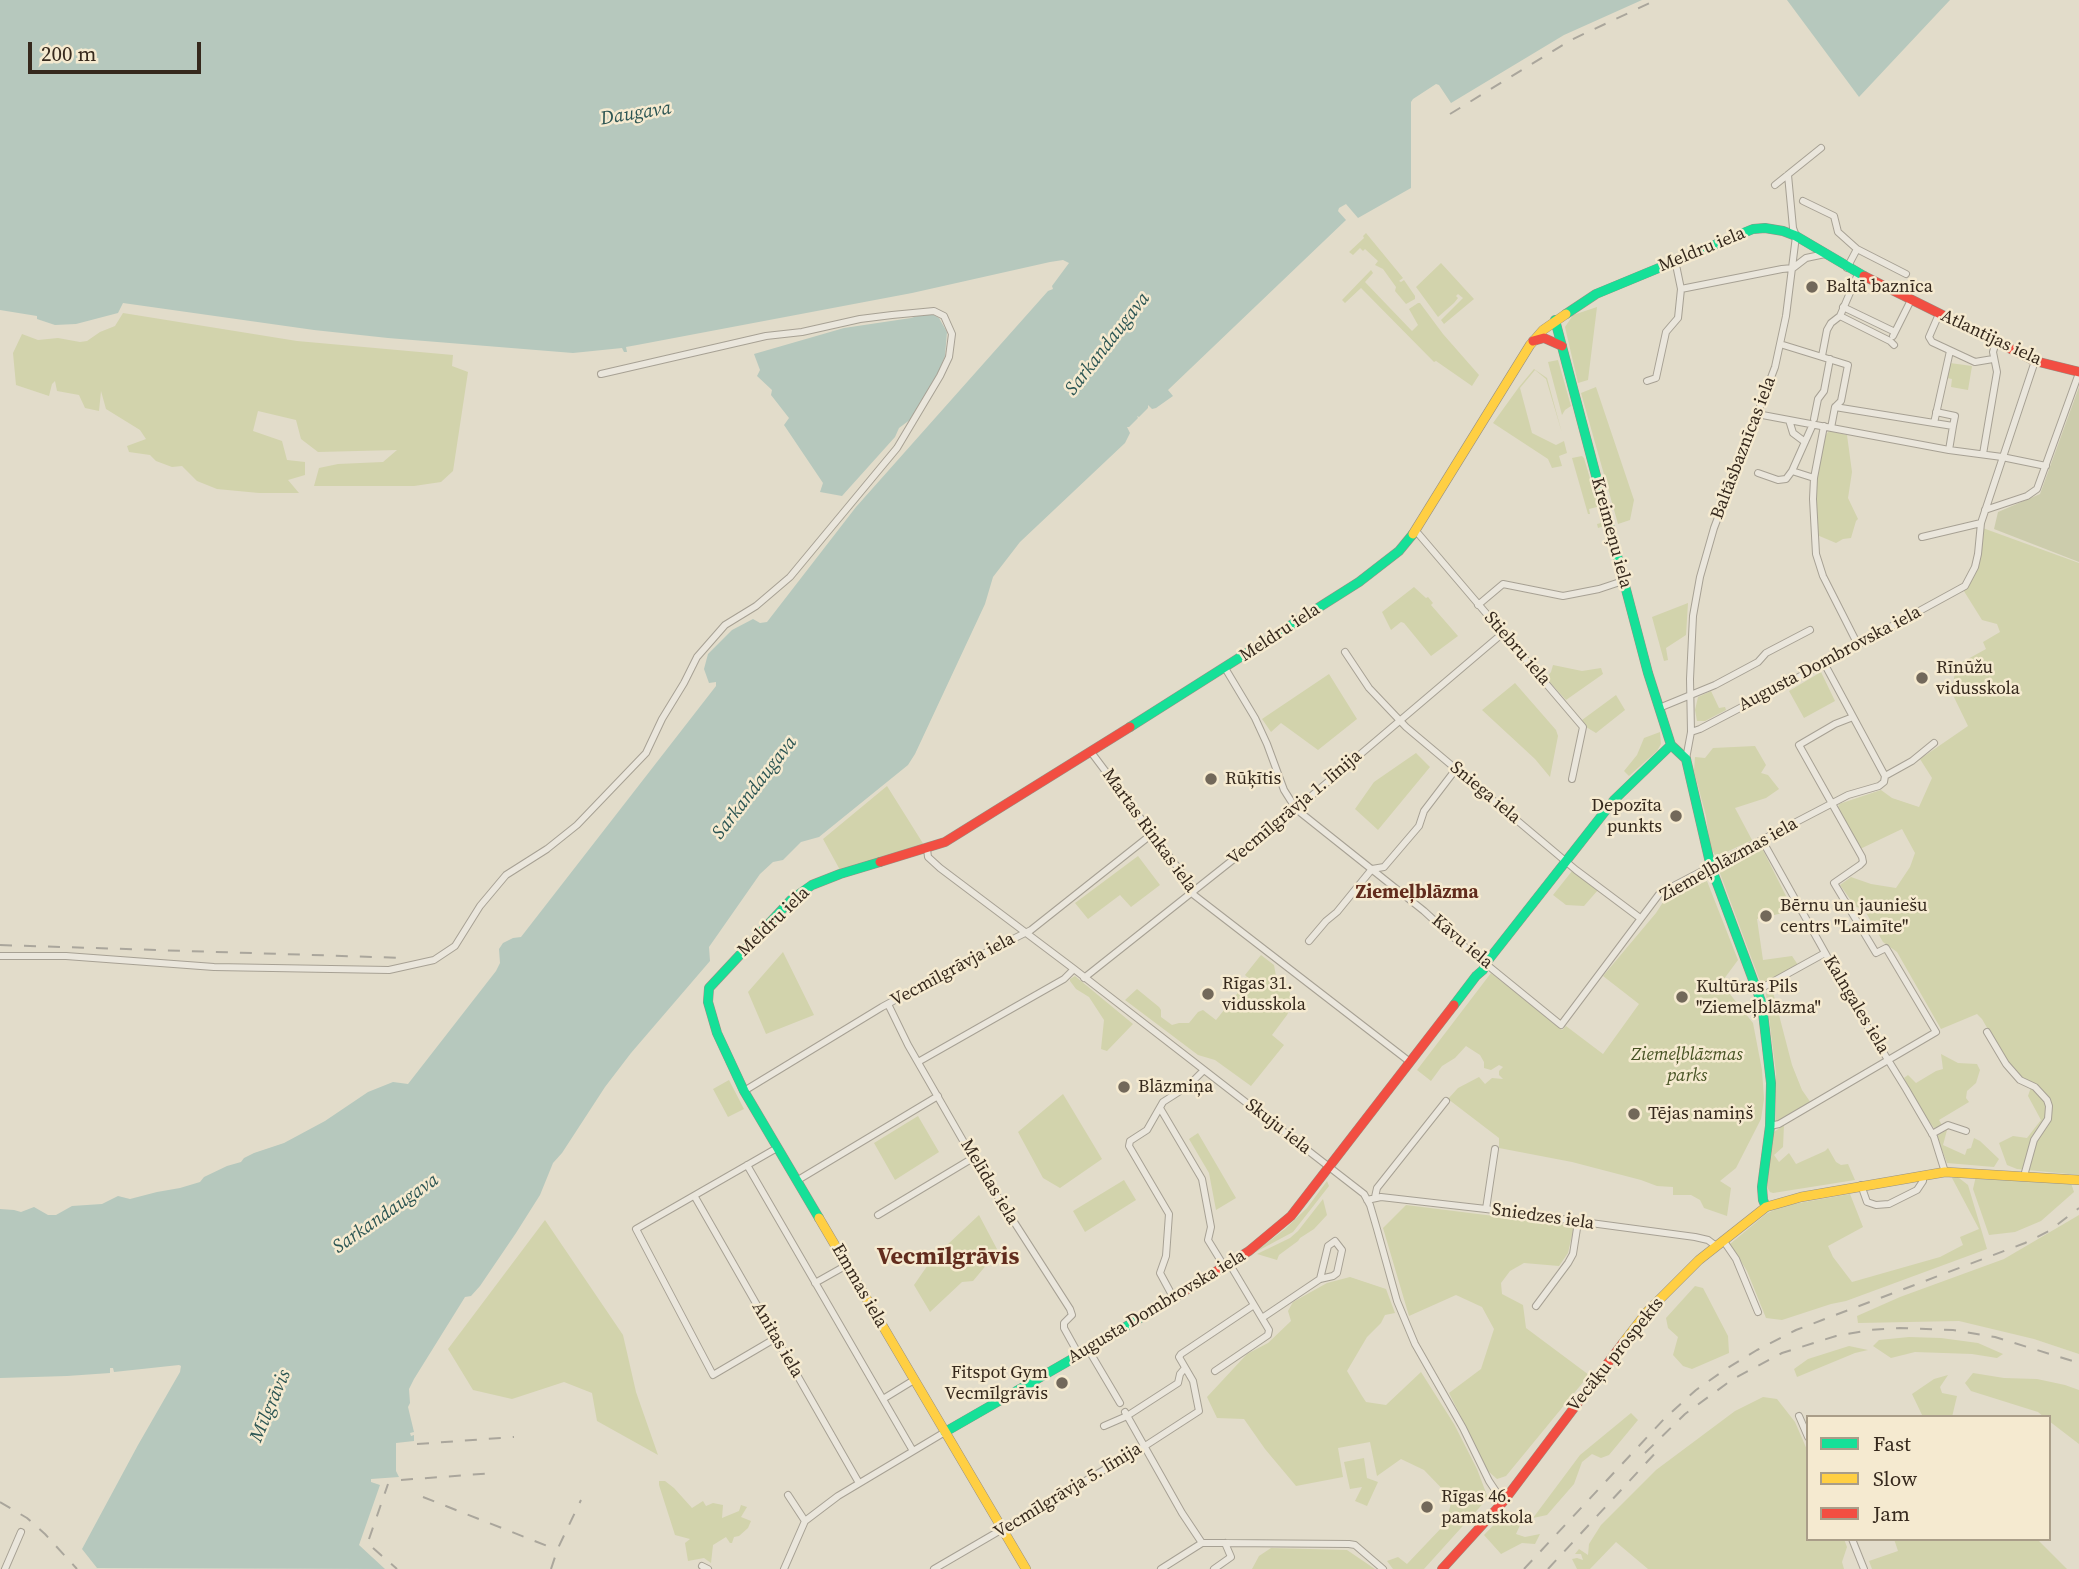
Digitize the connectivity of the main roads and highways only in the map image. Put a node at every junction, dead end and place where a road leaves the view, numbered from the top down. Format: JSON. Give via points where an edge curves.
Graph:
{"nodes":[{"id":1,"x":1796,"y":236,"type":"joint"},
{"id":2,"x":1555,"y":320,"type":"junction"},
{"id":3,"x":1533,"y":341,"type":"junction"},
{"id":4,"x":1562,"y":346,"type":"junction"},
{"id":5,"x":2079,"y":372,"type":"edge"},
{"id":6,"x":1671,"y":745,"type":"junction"},
{"id":7,"x":707,"y":995,"type":"joint"},
{"id":8,"x":2079,"y":1180,"type":"edge"},
{"id":9,"x":1766,"y":1207,"type":"junction"},
{"id":10,"x":946,"y":1432,"type":"junction"},
{"id":11,"x":1026,"y":1569,"type":"edge"},
{"id":12,"x":1442,"y":1569,"type":"edge"}],
"edges":[{"from":1,"to":2,"type":"main road","name":"Meldru iela","via":[[1753,229],[1596,294]]},
{"from":1,"to":5,"type":"main road","name":"Atlantijas iela","via":[[1858,274],[2035,361]]},
{"from":2,"to":3,"type":"main road","name":"Meldru iela"},
{"from":2,"to":4,"type":"main road","name":"Kreimeņu iela"},
{"from":3,"to":4,"type":"main road","via":[[1544,338]]},
{"from":3,"to":7,"type":"main road","name":"Meldru iela","via":[[1416,531],[1399,551],[1359,582],[952,838],[821,880],[803,891],[726,968]]},
{"from":4,"to":6,"type":"main road","name":"Kreimeņu iela"},
{"from":6,"to":9,"type":"main road","via":[[1686,759],[1711,867],[1763,1011],[1770,1070],[1770,1126],[1762,1192]]},
{"from":6,"to":10,"type":"main road","name":"Augusta Dombrovska iela","via":[[1614,800],[1291,1216],[1226,1264]]},
{"from":7,"to":10,"type":"main road","name":"Emmas iela","via":[[744,1091]]},
{"from":8,"to":9,"type":"main road","name":"Vecāķu prospekts","via":[[1945,1172],[1801,1196]]},
{"from":9,"to":12,"type":"main road","name":"Vecāķu prospekts","via":[[1695,1264],[1647,1312],[1503,1502]]},
{"from":10,"to":11,"type":"main road","name":"Emmas iela"}]}
